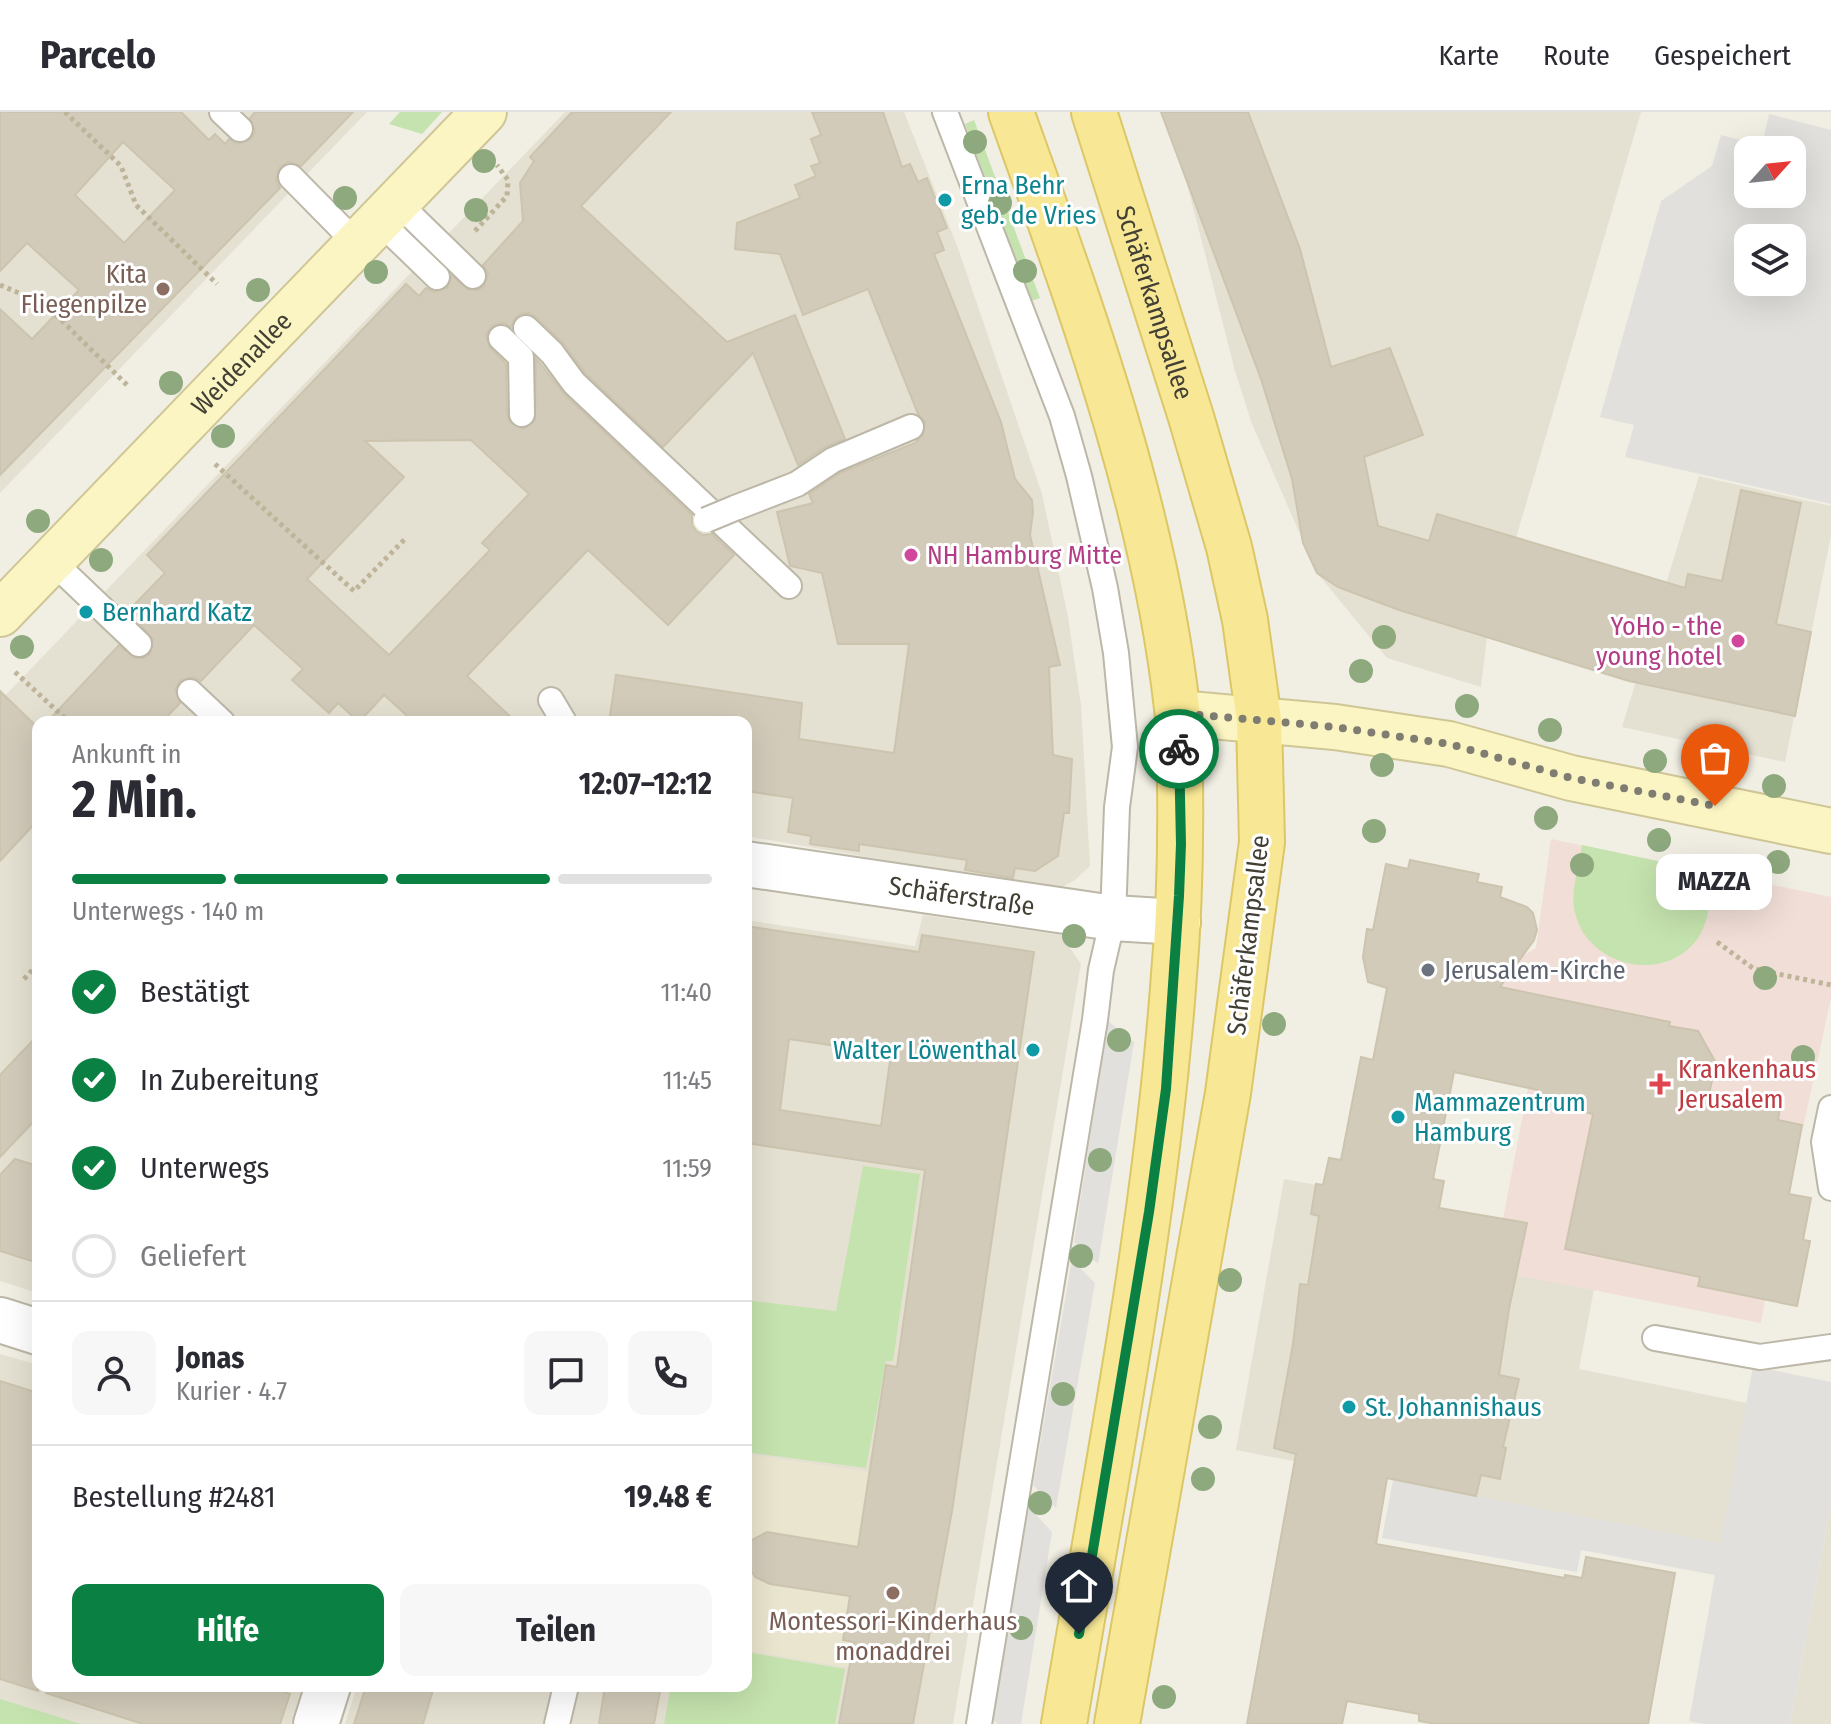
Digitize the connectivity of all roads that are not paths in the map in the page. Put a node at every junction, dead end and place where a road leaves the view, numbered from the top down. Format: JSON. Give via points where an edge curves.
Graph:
{"nodes":[{"id":1,"x":484,"y":112,"type":"edge"},
{"id":2,"x":945,"y":112,"type":"edge"},
{"id":3,"x":1011,"y":112,"type":"edge"},
{"id":4,"x":1094,"y":112,"type":"edge"},
{"id":5,"x":291,"y":177,"type":"dead end"},
{"id":6,"x":378,"y":223,"type":"junction"},
{"id":7,"x":473,"y":276,"type":"dead end"},
{"id":8,"x":437,"y":277,"type":"dead end"},
{"id":9,"x":526,"y":328,"type":"dead end"},
{"id":10,"x":501,"y":338,"type":"dead end"},
{"id":11,"x":522,"y":414,"type":"dead end"},
{"id":12,"x":911,"y":427,"type":"dead end"},
{"id":13,"x":706,"y":520,"type":"dead end"},
{"id":14,"x":52,"y":561,"type":"junction"},
{"id":15,"x":789,"y":586,"type":"dead end"},
{"id":16,"x":0,"y":614,"type":"edge"},
{"id":17,"x":139,"y":644,"type":"dead end"},
{"id":18,"x":190,"y":692,"type":"dead end"},
{"id":19,"x":551,"y":700,"type":"dead end"},
{"id":20,"x":1178,"y":713,"type":"junction"},
{"id":21,"x":216,"y":716,"type":"edge"},
{"id":22,"x":560,"y":716,"type":"edge"},
{"id":23,"x":1259,"y":720,"type":"junction"},
{"id":24,"x":1831,"y":831,"type":"edge"},
{"id":25,"x":752,"y":865,"type":"edge"},
{"id":26,"x":1113,"y":918,"type":"junction"},
{"id":27,"x":1178,"y":922,"type":"junction"},
{"id":28,"x":1831,"y":1108,"type":"edge"},
{"id":29,"x":1831,"y":1188,"type":"edge"},
{"id":30,"x":0,"y":1320,"type":"edge"},
{"id":31,"x":32,"y":1330,"type":"edge"},
{"id":32,"x":1655,"y":1338,"type":"dead end"},
{"id":33,"x":1831,"y":1347,"type":"edge"},
{"id":34,"x":326,"y":1692,"type":"edge"},
{"id":35,"x":565,"y":1692,"type":"edge"},
{"id":36,"x":316,"y":1724,"type":"edge"},
{"id":37,"x":557,"y":1724,"type":"edge"},
{"id":38,"x":979,"y":1724,"type":"edge"},
{"id":39,"x":1064,"y":1724,"type":"edge"},
{"id":40,"x":1117,"y":1724,"type":"edge"}],
"edges":[{"from":1,"to":6,"type":"street","name":"Weidenallee"},
{"from":2,"to":26,"type":"lane","via":[[1048,376],[1094,532],[1116,653],[1124,735]]},
{"from":3,"to":20,"type":"main road","via":[[1069,273],[1118,433],[1161,600]]},
{"from":4,"to":23,"type":"main road","name":"Schäferkampsallee","via":[[1229,547]]},
{"from":5,"to":6,"type":"lane"},
{"from":6,"to":7,"type":"lane"},
{"from":6,"to":8,"type":"lane"},
{"from":6,"to":14,"type":"street","name":"Weidenallee"},
{"from":9,"to":15,"type":"lane","via":[[574,383]]},
{"from":10,"to":11,"type":"lane","via":[[521,357]]},
{"from":12,"to":13,"type":"lane","bridge":true,"via":[[833,460],[797,484]]},
{"from":14,"to":16,"type":"street","name":"Weidenallee"},
{"from":14,"to":17,"type":"lane"},
{"from":18,"to":21,"type":"lane"},
{"from":19,"to":22,"type":"lane"},
{"from":20,"to":23,"type":"street"},
{"from":20,"to":27,"type":"main road"},
{"from":23,"to":24,"type":"street","via":[[1449,744],[1571,778]]},
{"from":23,"to":40,"type":"main road","name":"Schäferkampsallee","via":[[1262,842],[1228,1093]]},
{"from":25,"to":26,"type":"street","name":"Schäferstraße"},
{"from":26,"to":27,"type":"street","name":"Schäferstraße"},
{"from":26,"to":38,"type":"lane"},
{"from":27,"to":39,"type":"main road","via":[[1166,1089],[1149,1212]]},
{"from":28,"to":29,"type":"lane","via":[[1824,1142]]},
{"from":30,"to":31,"type":"street"},
{"from":32,"to":33,"type":"lane","via":[[1760,1357]]},
{"from":34,"to":36,"type":"street"},
{"from":35,"to":37,"type":"lane"}]}
